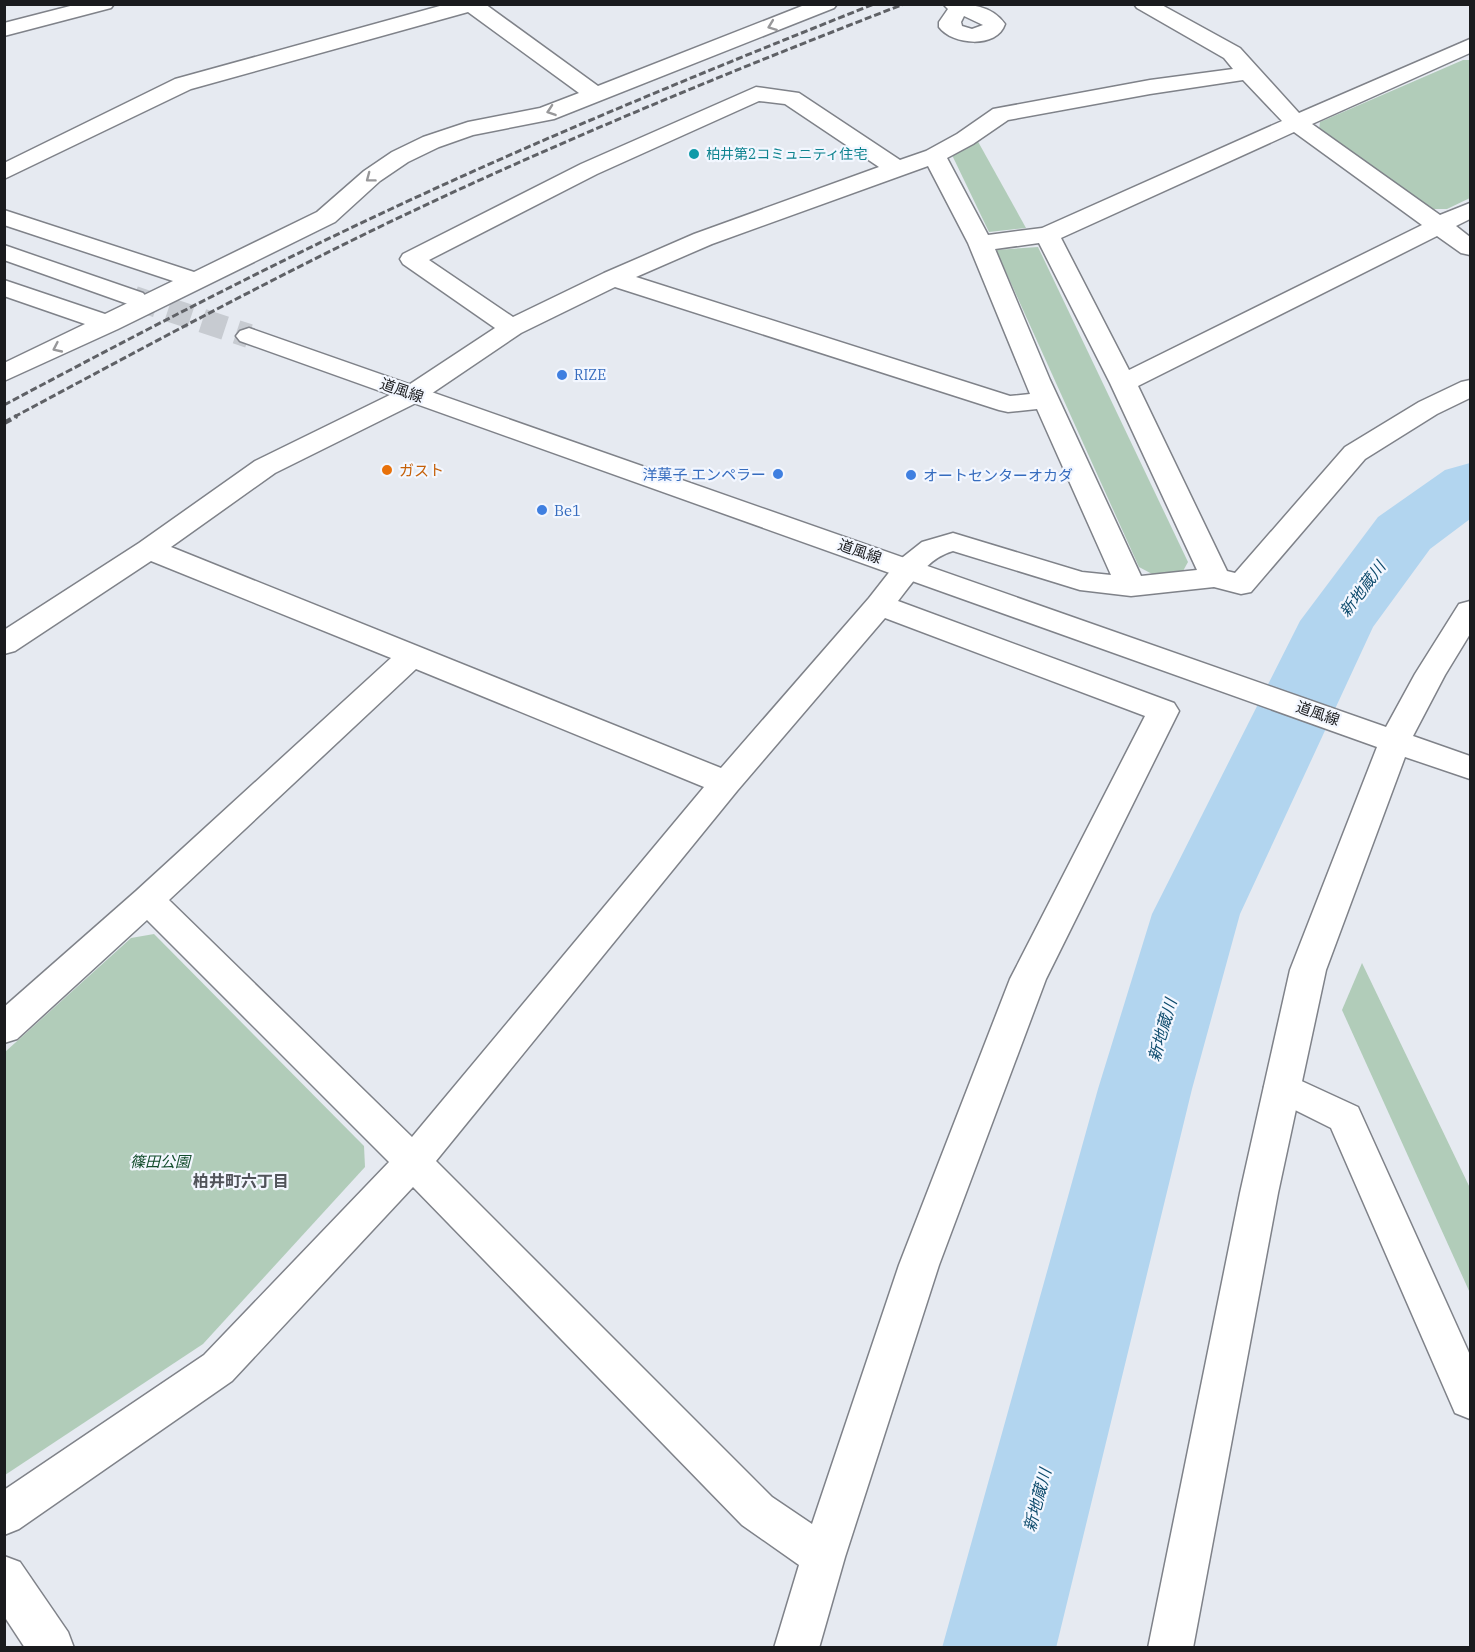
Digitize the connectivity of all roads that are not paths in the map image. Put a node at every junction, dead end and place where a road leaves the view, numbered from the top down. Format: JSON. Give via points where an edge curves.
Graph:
{"nodes":[{"id":1,"x":11,"y":4,"type":"edge"},
{"id":2,"x":104,"y":4,"type":"edge"},
{"id":3,"x":827,"y":4,"type":"edge"},
{"id":4,"x":1144,"y":4,"type":"edge"},
{"id":5,"x":471,"y":5,"type":"edge"},
{"id":6,"x":11,"y":28,"type":"edge"},
{"id":7,"x":1469,"y":48,"type":"edge"},
{"id":8,"x":1248,"y":73,"type":"junction"},
{"id":9,"x":595,"y":94,"type":"junction"},
{"id":10,"x":1296,"y":123,"type":"junction"},
{"id":11,"x":934,"y":156,"type":"junction"},
{"id":12,"x":898,"y":169,"type":"junction"},
{"id":13,"x":4,"y":172,"type":"edge"},
{"id":14,"x":1470,"y":210,"type":"edge"},
{"id":15,"x":4,"y":217,"type":"edge"},
{"id":16,"x":1440,"y":226,"type":"junction"},
{"id":17,"x":1047,"y":235,"type":"junction"},
{"id":18,"x":980,"y":243,"type":"junction"},
{"id":19,"x":1470,"y":248,"type":"edge"},
{"id":20,"x":4,"y":252,"type":"edge"},
{"id":21,"x":613,"y":278,"type":"junction"},
{"id":22,"x":194,"y":280,"type":"junction"},
{"id":23,"x":4,"y":287,"type":"edge"},
{"id":24,"x":134,"y":298,"type":"tunnel mouth"},
{"id":25,"x":109,"y":324,"type":"junction"},
{"id":26,"x":512,"y":328,"type":"junction"},
{"id":27,"x":249,"y":336,"type":"tunnel mouth"},
{"id":28,"x":4,"y":373,"type":"edge"},
{"id":29,"x":1123,"y":383,"type":"junction"},
{"id":30,"x":1470,"y":388,"type":"edge"},
{"id":31,"x":413,"y":394,"type":"junction"},
{"id":32,"x":1047,"y":400,"type":"junction"},
{"id":33,"x":149,"y":549,"type":"junction"},
{"id":34,"x":908,"y":567,"type":"junction"},
{"id":35,"x":1215,"y":577,"type":"junction"},
{"id":36,"x":1131,"y":587,"type":"junction"},
{"id":37,"x":880,"y":605,"type":"junction"},
{"id":38,"x":1470,"y":611,"type":"edge"},
{"id":39,"x":4,"y":644,"type":"edge"},
{"id":40,"x":413,"y":655,"type":"junction"},
{"id":41,"x":1395,"y":740,"type":"junction"},
{"id":42,"x":1470,"y":768,"type":"edge"},
{"id":43,"x":726,"y":783,"type":"junction"},
{"id":44,"x":148,"y":900,"type":"junction"},
{"id":45,"x":4,"y":1029,"type":"edge"},
{"id":46,"x":1282,"y":1087,"type":"junction"},
{"id":47,"x":413,"y":1162,"type":"junction"},
{"id":48,"x":1470,"y":1400,"type":"edge"},
{"id":49,"x":4,"y":1515,"type":"edge"},
{"id":50,"x":823,"y":1557,"type":"junction"},
{"id":51,"x":4,"y":1577,"type":"edge"},
{"id":52,"x":52,"y":1647,"type":"edge"},
{"id":53,"x":796,"y":1647,"type":"edge"},
{"id":54,"x":1170,"y":1647,"type":"edge"}],
"edges":[{"from":1,"to":6,"type":"street"},
{"from":2,"to":6,"type":"street"},
{"from":3,"to":9,"type":"street","one_way":true},
{"from":4,"to":8,"type":"street","via":[[1232,52]]},
{"from":5,"to":9,"type":"street"},
{"from":5,"to":13,"type":"street","via":[[183,84]]},
{"from":7,"to":10,"type":"street"},
{"from":8,"to":10,"type":"street"},
{"from":8,"to":11,"type":"street","via":[[1001,114]]},
{"from":9,"to":22,"type":"street","one_way":true,"via":[[546,114],[468,129],[432,142],[372,176],[326,217]]},
{"from":10,"to":16,"type":"street"},
{"from":10,"to":17,"type":"street"},
{"from":11,"to":12,"type":"street"},
{"from":11,"to":18,"type":"street"},
{"from":12,"to":21,"type":"street","via":[[703,239]]},
{"from":12,"to":26,"type":"street","via":[[791,98],[756,94],[589,169],[412,259]]},
{"from":14,"to":16,"type":"street"},
{"from":15,"to":22,"type":"street"},
{"from":16,"to":19,"type":"street"},
{"from":16,"to":29,"type":"street"},
{"from":17,"to":18,"type":"street"},
{"from":17,"to":29,"type":"street"},
{"from":18,"to":32,"type":"street"},
{"from":20,"to":24,"type":"street"},
{"from":21,"to":26,"type":"street"},
{"from":21,"to":32,"type":"street","via":[[1008,404]]},
{"from":22,"to":25,"type":"street"},
{"from":23,"to":25,"type":"street"},
{"from":25,"to":28,"type":"street","one_way":true},
{"from":26,"to":31,"type":"street"},
{"from":27,"to":31,"type":"street","name":"道風線"},
{"from":29,"to":35,"type":"street"},
{"from":30,"to":35,"type":"street","via":[[1428,408],[1356,453],[1241,585]]},
{"from":31,"to":33,"type":"street","via":[[265,467]]},
{"from":31,"to":34,"type":"street","name":"道風線"},
{"from":32,"to":36,"type":"street"},
{"from":33,"to":39,"type":"street"},
{"from":33,"to":40,"type":"street"},
{"from":34,"to":36,"type":"street","via":[[932,548],[953,542],[1080,581]]},
{"from":34,"to":37,"type":"street"},
{"from":34,"to":41,"type":"street","name":"道風線"},
{"from":35,"to":36,"type":"street"},
{"from":37,"to":43,"type":"street"},
{"from":37,"to":50,"type":"street","via":[[1163,711],[1028,978],[919,1265]]},
{"from":38,"to":41,"type":"street"},
{"from":40,"to":43,"type":"street"},
{"from":40,"to":44,"type":"street"},
{"from":41,"to":42,"type":"street","name":"道風線"},
{"from":41,"to":46,"type":"street","via":[[1308,970]]},
{"from":43,"to":47,"type":"street"},
{"from":44,"to":45,"type":"street"},
{"from":44,"to":47,"type":"street"},
{"from":46,"to":48,"type":"street","via":[[1345,1118]]},
{"from":46,"to":54,"type":"street"},
{"from":47,"to":49,"type":"street","via":[[218,1368]]},
{"from":47,"to":50,"type":"street","via":[[757,1511]]},
{"from":50,"to":53,"type":"street"},
{"from":51,"to":52,"type":"street"}]}
